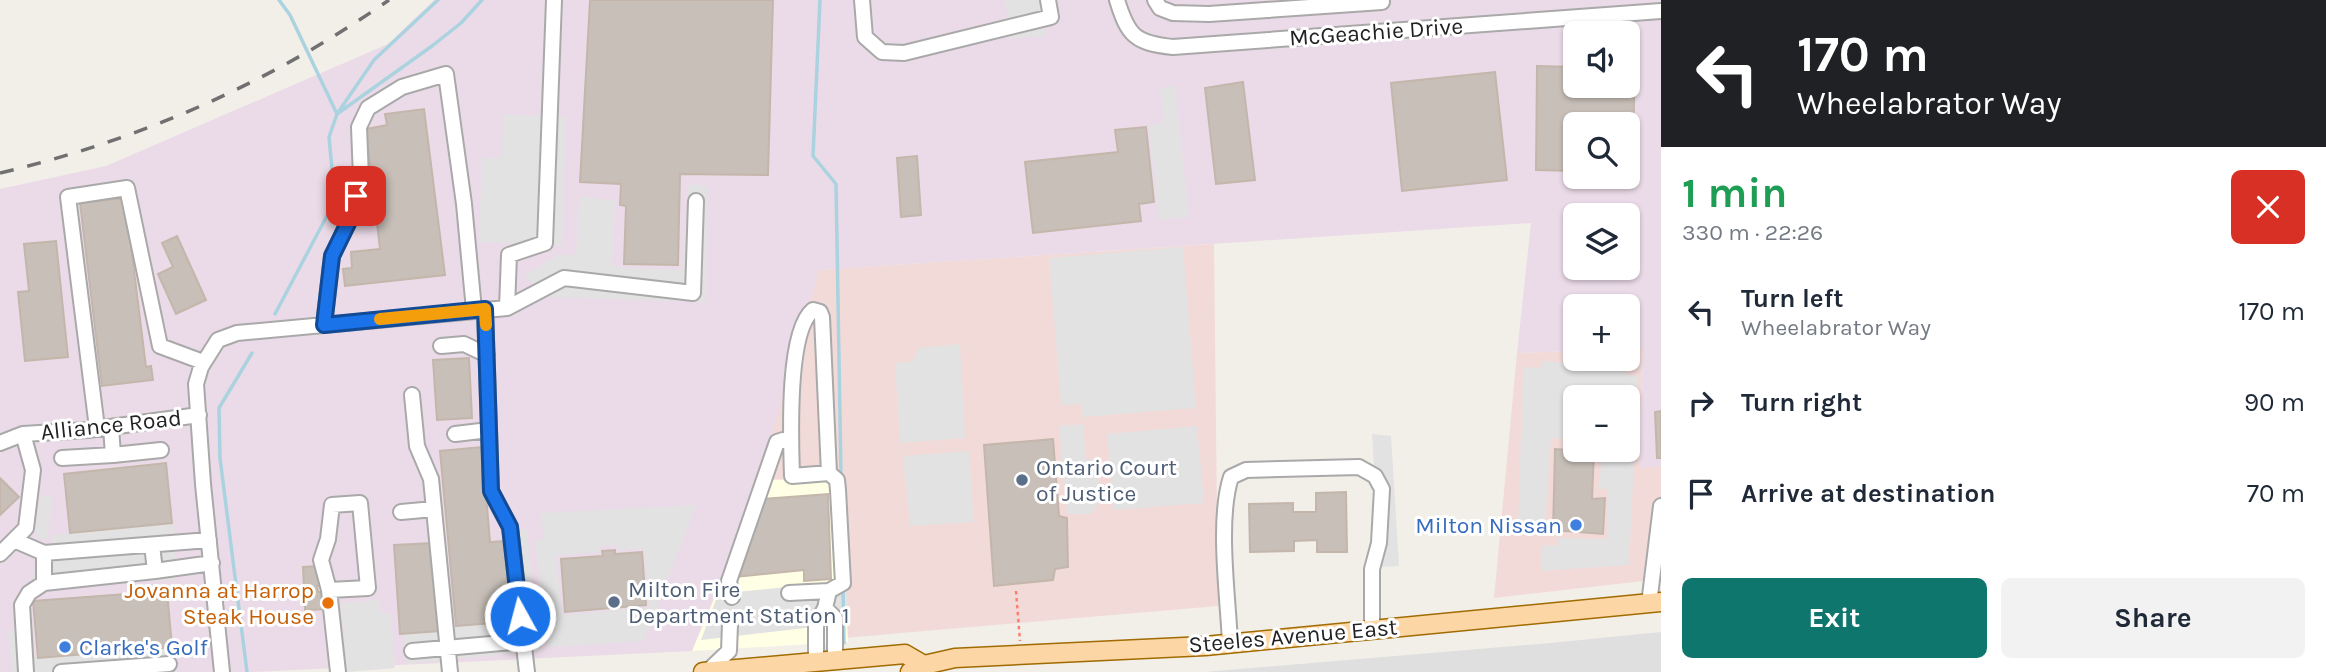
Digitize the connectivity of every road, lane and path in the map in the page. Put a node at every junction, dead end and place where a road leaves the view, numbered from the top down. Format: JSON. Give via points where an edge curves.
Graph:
{"nodes":[{"id":1,"x":554,"y":0,"type":"edge"},
{"id":2,"x":862,"y":0,"type":"edge"},
{"id":3,"x":1048,"y":0,"type":"edge"},
{"id":4,"x":1117,"y":0,"type":"edge"},
{"id":5,"x":1155,"y":0,"type":"edge"},
{"id":6,"x":1382,"y":2,"type":"dead end"},
{"id":7,"x":1628,"y":7,"type":"edge"},
{"id":8,"x":1661,"y":11,"type":"edge"},
{"id":9,"x":696,"y":201,"type":"dead end"},
{"id":10,"x":507,"y":309,"type":"junction"},
{"id":11,"x":480,"y":310,"type":"junction"},
{"id":12,"x":324,"y":325,"type":"junction"},
{"id":13,"x":441,"y":346,"type":"dead end"},
{"id":14,"x":487,"y":355,"type":"junction"},
{"id":15,"x":204,"y":362,"type":"junction"},
{"id":16,"x":412,"y":395,"type":"dead end"},
{"id":17,"x":199,"y":415,"type":"junction"},
{"id":18,"x":104,"y":428,"type":"junction"},
{"id":19,"x":489,"y":430,"type":"junction"},
{"id":20,"x":23,"y":434,"type":"junction"},
{"id":21,"x":454,"y":434,"type":"dead end"},
{"id":22,"x":792,"y":442,"type":"junction"},
{"id":23,"x":0,"y":443,"type":"edge"},
{"id":24,"x":161,"y":450,"type":"dead end"},
{"id":25,"x":113,"y":455,"type":"junction"},
{"id":26,"x":62,"y":458,"type":"dead end"},
{"id":27,"x":829,"y":473,"type":"junction"},
{"id":28,"x":1661,"y":506,"type":"edge"},
{"id":29,"x":434,"y":509,"type":"junction"},
{"id":30,"x":401,"y":512,"type":"dead end"},
{"id":31,"x":14,"y":540,"type":"junction"},
{"id":32,"x":209,"y":540,"type":"junction"},
{"id":33,"x":152,"y":545,"type":"junction"},
{"id":34,"x":44,"y":553,"type":"junction"},
{"id":35,"x":0,"y":554,"type":"edge"},
{"id":36,"x":212,"y":563,"type":"junction"},
{"id":37,"x":155,"y":571,"type":"junction"},
{"id":38,"x":44,"y":583,"type":"junction"},
{"id":39,"x":329,"y":590,"type":"junction"},
{"id":40,"x":829,"y":591,"type":"junction"},
{"id":41,"x":1017,"y":592,"type":"dead end"},
{"id":42,"x":789,"y":593,"type":"dead end"},
{"id":43,"x":732,"y":597,"type":"dead end"},
{"id":44,"x":1655,"y":603,"type":"edge"},
{"id":45,"x":825,"y":608,"type":"junction"},
{"id":46,"x":730,"y":624,"type":"dead end"},
{"id":47,"x":1372,"y":629,"type":"junction"},
{"id":48,"x":523,"y":641,"type":"junction"},
{"id":49,"x":1230,"y":643,"type":"junction"},
{"id":50,"x":447,"y":649,"type":"junction"},
{"id":51,"x":412,"y":651,"type":"dead end"},
{"id":52,"x":1021,"y":654,"type":"junction"},
{"id":53,"x":169,"y":664,"type":"dead end"},
{"id":54,"x":835,"y":666,"type":"edge"},
{"id":55,"x":816,"y":667,"type":"edge"},
{"id":56,"x":917,"y":668,"type":"edge"},
{"id":57,"x":103,"y":670,"type":"edge"},
{"id":58,"x":706,"y":671,"type":"edge"},
{"id":59,"x":26,"y":672,"type":"edge"},
{"id":60,"x":61,"y":672,"type":"edge"},
{"id":61,"x":222,"y":672,"type":"edge"},
{"id":62,"x":338,"y":672,"type":"edge"},
{"id":63,"x":450,"y":672,"type":"edge"},
{"id":64,"x":527,"y":672,"type":"edge"}],
"edges":[{"from":1,"to":10,"type":"street","via":[[545,243],[509,255]]},
{"from":2,"to":3,"type":"street","via":[[865,37],[882,52],[904,53],[1051,17]]},
{"from":4,"to":7,"type":"street","name":"McGeachie Drive","via":[[1124,24],[1136,36],[1148,44],[1173,47]]},
{"from":5,"to":6,"type":"street","via":[[1160,8],[1173,13],[1209,14]]},
{"from":7,"to":8,"type":"street","name":"McGeachie Drive"},
{"from":9,"to":10,"type":"street","via":[[693,293],[564,278]]},
{"from":10,"to":11,"type":"street"},
{"from":11,"to":12,"type":"street"},
{"from":11,"to":12,"type":"street","via":[[446,74],[402,87],[368,108],[359,127],[361,177],[352,215],[332,256]]},
{"from":11,"to":14,"type":"street"},
{"from":12,"to":15,"type":"street","via":[[228,336],[218,340]]},
{"from":13,"to":14,"type":"street","via":[[464,344]]},
{"from":14,"to":19,"type":"street"},
{"from":15,"to":17,"type":"street","via":[[196,384]]},
{"from":15,"to":18,"type":"street","via":[[160,346],[127,188],[68,197]]},
{"from":16,"to":29,"type":"street","via":[[417,446],[431,479]]},
{"from":17,"to":18,"type":"street","name":"Alliance Road"},
{"from":17,"to":32,"type":"street"},
{"from":18,"to":20,"type":"street","name":"Alliance Road"},
{"from":18,"to":25,"type":"street"},
{"from":19,"to":21,"type":"street"},
{"from":19,"to":48,"type":"street","via":[[491,491],[510,527]]},
{"from":20,"to":23,"type":"street","name":"Alliance Road"},
{"from":20,"to":31,"type":"street","via":[[33,470],[26,528]]},
{"from":22,"to":27,"type":"street","via":[[792,477]]},
{"from":22,"to":27,"type":"street","via":[[792,379],[804,320],[817,310],[822,317]]},
{"from":22,"to":43,"type":"street","via":[[777,442],[729,581]]},
{"from":24,"to":25,"type":"street"},
{"from":25,"to":26,"type":"street"},
{"from":27,"to":40,"type":"street","via":[[837,480],[843,583]]},
{"from":28,"to":44,"type":"street"},
{"from":29,"to":30,"type":"street"},
{"from":29,"to":50,"type":"street"},
{"from":31,"to":34,"type":"street"},
{"from":31,"to":35,"type":"street"},
{"from":32,"to":33,"type":"street"},
{"from":32,"to":36,"type":"street"},
{"from":33,"to":34,"type":"street"},
{"from":33,"to":37,"type":"street"},
{"from":34,"to":38,"type":"street"},
{"from":36,"to":37,"type":"street"},
{"from":36,"to":61,"type":"street"},
{"from":37,"to":38,"type":"street"},
{"from":38,"to":59,"type":"street","via":[[29,593],[22,605]]},
{"from":39,"to":39,"type":"street","via":[[368,588],[360,503],[332,505],[321,560]]},
{"from":39,"to":62,"type":"street"},
{"from":40,"to":42,"type":"street"},
{"from":40,"to":45,"type":"street"},
{"from":41,"to":52,"type":"path"},
{"from":44,"to":47,"type":"main road","name":"Steeles Avenue East"},
{"from":45,"to":54,"type":"street","via":[[835,618]]},
{"from":45,"to":55,"type":"street","via":[[816,625]]},
{"from":46,"to":58,"type":"street","via":[[729,651]]},
{"from":47,"to":49,"type":"main road","name":"Steeles Avenue East"},
{"from":47,"to":49,"type":"street","via":[[1372,569],[1379,543],[1382,489],[1375,476],[1359,467],[1246,470],[1231,477],[1225,494]]},
{"from":48,"to":50,"type":"street"},
{"from":48,"to":64,"type":"street"},
{"from":49,"to":52,"type":"main road","name":"Steeles Avenue East"},
{"from":50,"to":51,"type":"street"},
{"from":50,"to":63,"type":"street"},
{"from":52,"to":56,"type":"main road","name":"Steeles Avenue East","via":[[956,658]]},
{"from":53,"to":57,"type":"street"},
{"from":54,"to":55,"type":"main road","name":"Steeles Avenue East"},
{"from":54,"to":56,"type":"main road","name":"Steeles Avenue East","via":[[905,654]]},
{"from":55,"to":58,"type":"main road","name":"Steeles Avenue East"},
{"from":57,"to":60,"type":"street"}]}
